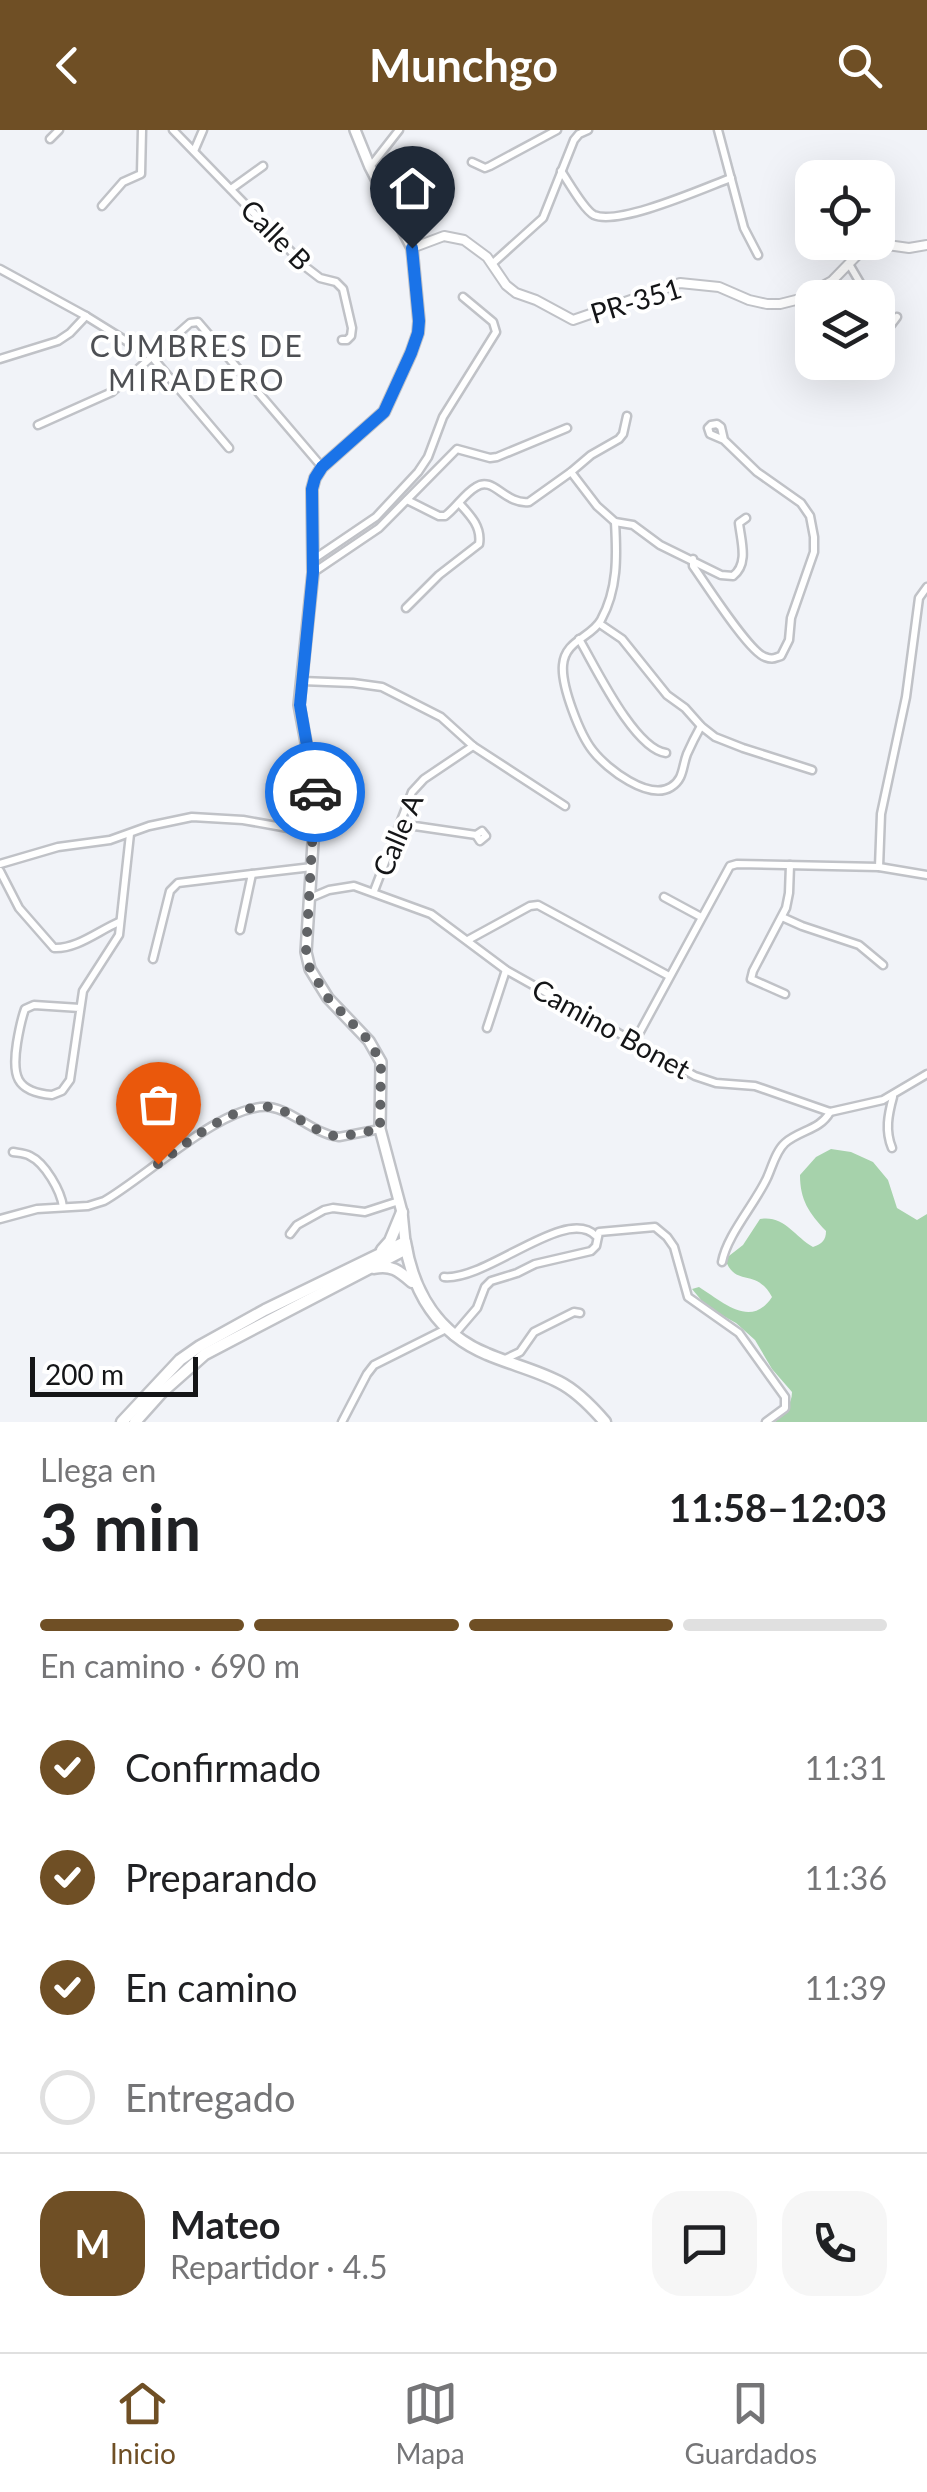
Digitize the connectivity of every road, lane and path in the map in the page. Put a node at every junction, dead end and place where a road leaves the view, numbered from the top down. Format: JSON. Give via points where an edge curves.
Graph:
{"nodes":[{"id":1,"x":58,"y":130,"type":"edge"},
{"id":2,"x":142,"y":130,"type":"edge"},
{"id":3,"x":173,"y":130,"type":"edge"},
{"id":4,"x":203,"y":130,"type":"edge"},
{"id":5,"x":354,"y":130,"type":"edge"},
{"id":6,"x":399,"y":130,"type":"edge"},
{"id":7,"x":557,"y":130,"type":"edge"},
{"id":8,"x":588,"y":130,"type":"edge"},
{"id":9,"x":718,"y":130,"type":"edge"},
{"id":10,"x":578,"y":132,"type":"edge"},
{"id":11,"x":50,"y":138,"type":"dead end"},
{"id":12,"x":194,"y":151,"type":"junction"},
{"id":13,"x":472,"y":162,"type":"dead end"},
{"id":14,"x":264,"y":166,"type":"dead end"},
{"id":15,"x":370,"y":168,"type":"junction"},
{"id":16,"x":561,"y":171,"type":"junction"},
{"id":17,"x":731,"y":178,"type":"junction"},
{"id":18,"x":231,"y":190,"type":"junction"},
{"id":19,"x":102,"y":206,"type":"dead end"},
{"id":20,"x":927,"y":246,"type":"edge"},
{"id":21,"x":412,"y":248,"type":"junction"},
{"id":22,"x":758,"y":255,"type":"dead end"},
{"id":23,"x":492,"y":264,"type":"junction"},
{"id":24,"x":849,"y":264,"type":"junction"},
{"id":25,"x":0,"y":269,"type":"edge"},
{"id":26,"x":858,"y":280,"type":"edge"},
{"id":27,"x":463,"y":297,"type":"dead end"},
{"id":28,"x":86,"y":316,"type":"junction"},
{"id":29,"x":897,"y":317,"type":"dead end"},
{"id":30,"x":895,"y":320,"type":"edge"},
{"id":31,"x":342,"y":340,"type":"dead end"},
{"id":32,"x":152,"y":357,"type":"junction"},
{"id":33,"x":0,"y":359,"type":"edge"},
{"id":34,"x":627,"y":416,"type":"dead end"},
{"id":35,"x":38,"y":425,"type":"dead end"},
{"id":36,"x":567,"y":428,"type":"dead end"},
{"id":37,"x":724,"y":440,"type":"dead end"},
{"id":38,"x":229,"y":448,"type":"dead end"},
{"id":39,"x":322,"y":467,"type":"junction"},
{"id":40,"x":571,"y":472,"type":"junction"},
{"id":41,"x":408,"y":500,"type":"junction"},
{"id":42,"x":460,"y":503,"type":"junction"},
{"id":43,"x":746,"y":518,"type":"dead end"},
{"id":44,"x":615,"y":522,"type":"junction"},
{"id":45,"x":314,"y":559,"type":"junction"},
{"id":46,"x":693,"y":559,"type":"junction"},
{"id":47,"x":313,"y":572,"type":"junction"},
{"id":48,"x":927,"y":587,"type":"edge"},
{"id":49,"x":406,"y":608,"type":"dead end"},
{"id":50,"x":600,"y":624,"type":"junction"},
{"id":51,"x":579,"y":639,"type":"junction"},
{"id":52,"x":300,"y":680,"type":"junction"},
{"id":53,"x":701,"y":726,"type":"junction"},
{"id":54,"x":473,"y":746,"type":"junction"},
{"id":55,"x":666,"y":753,"type":"dead end"},
{"id":56,"x":812,"y":770,"type":"dead end"},
{"id":57,"x":565,"y":806,"type":"dead end"},
{"id":58,"x":401,"y":824,"type":"junction"},
{"id":59,"x":315,"y":828,"type":"junction"},
{"id":60,"x":130,"y":834,"type":"junction"},
{"id":61,"x":476,"y":835,"type":"dead end"},
{"id":62,"x":790,"y":865,"type":"junction"},
{"id":63,"x":312,"y":866,"type":"junction"},
{"id":64,"x":0,"y":867,"type":"edge"},
{"id":65,"x":878,"y":867,"type":"junction"},
{"id":66,"x":252,"y":874,"type":"junction"},
{"id":67,"x":927,"y":875,"type":"edge"},
{"id":68,"x":374,"y":891,"type":"junction"},
{"id":69,"x":664,"y":897,"type":"dead end"},
{"id":70,"x":310,"y":898,"type":"junction"},
{"id":71,"x":701,"y":917,"type":"junction"},
{"id":72,"x":782,"y":917,"type":"junction"},
{"id":73,"x":119,"y":922,"type":"junction"},
{"id":74,"x":240,"y":930,"type":"dead end"},
{"id":75,"x":468,"y":940,"type":"junction"},
{"id":76,"x":153,"y":959,"type":"dead end"},
{"id":77,"x":883,"y":966,"type":"dead end"},
{"id":78,"x":506,"y":970,"type":"junction"},
{"id":79,"x":669,"y":976,"type":"junction"},
{"id":80,"x":785,"y":994,"type":"dead end"},
{"id":81,"x":80,"y":1008,"type":"junction"},
{"id":82,"x":487,"y":1028,"type":"dead end"},
{"id":83,"x":635,"y":1041,"type":"junction"},
{"id":84,"x":927,"y":1074,"type":"edge"},
{"id":85,"x":893,"y":1096,"type":"junction"},
{"id":86,"x":830,"y":1112,"type":"junction"},
{"id":87,"x":380,"y":1129,"type":"junction"},
{"id":88,"x":892,"y":1148,"type":"dead end"},
{"id":89,"x":13,"y":1152,"type":"dead end"},
{"id":90,"x":400,"y":1206,"type":"junction"},
{"id":91,"x":63,"y":1207,"type":"junction"},
{"id":92,"x":0,"y":1219,"type":"edge"},
{"id":93,"x":290,"y":1234,"type":"dead end"},
{"id":94,"x":597,"y":1237,"type":"junction"},
{"id":95,"x":405,"y":1245,"type":"junction"},
{"id":96,"x":374,"y":1257,"type":"junction"},
{"id":97,"x":722,"y":1262,"type":"dead end"},
{"id":98,"x":368,"y":1269,"type":"junction"},
{"id":99,"x":444,"y":1277,"type":"dead end"},
{"id":100,"x":415,"y":1284,"type":"junction"},
{"id":101,"x":580,"y":1313,"type":"dead end"},
{"id":102,"x":450,"y":1332,"type":"junction"},
{"id":103,"x":503,"y":1360,"type":"junction"},
{"id":104,"x":122,"y":1422,"type":"edge"},
{"id":105,"x":135,"y":1422,"type":"edge"},
{"id":106,"x":342,"y":1422,"type":"edge"},
{"id":107,"x":604,"y":1422,"type":"edge"},
{"id":108,"x":766,"y":1422,"type":"edge"}],
"edges":[{"from":1,"to":11,"type":"street"},
{"from":2,"to":19,"type":"street","via":[[141,174],[123,182]]},
{"from":3,"to":12,"type":"street","name":"Calle B"},
{"from":4,"to":12,"type":"street"},
{"from":5,"to":15,"type":"main road"},
{"from":6,"to":15,"type":"street"},
{"from":7,"to":13,"type":"street","via":[[486,168]]},
{"from":8,"to":10,"type":"street"},
{"from":9,"to":17,"type":"street"},
{"from":10,"to":16,"type":"street"},
{"from":12,"to":18,"type":"street","name":"Calle B"},
{"from":14,"to":18,"type":"street"},
{"from":15,"to":21,"type":"main road"},
{"from":16,"to":17,"type":"street","via":[[590,212],[601,216],[627,216]]},
{"from":16,"to":23,"type":"street","via":[[543,218]]},
{"from":17,"to":22,"type":"street"},
{"from":18,"to":31,"type":"street","name":"Calle B","via":[[306,268],[343,289],[352,328]]},
{"from":20,"to":24,"type":"street","name":"PR-351","number":"PR-351","via":[[873,243]]},
{"from":21,"to":23,"type":"street","name":"PR-351","number":"PR-351","via":[[451,236],[471,243]]},
{"from":21,"to":39,"type":"main road","via":[[419,321],[411,353],[384,412]]},
{"from":23,"to":24,"type":"street","name":"PR-351","number":"PR-351","via":[[506,285],[572,320],[680,282],[757,302],[788,302],[820,290]]},
{"from":24,"to":26,"type":"street"},
{"from":25,"to":28,"type":"street"},
{"from":27,"to":45,"type":"street","via":[[496,332],[443,417],[428,457],[376,517]]},
{"from":28,"to":32,"type":"street"},
{"from":28,"to":33,"type":"street","via":[[58,340]]},
{"from":29,"to":30,"type":"street"},
{"from":32,"to":35,"type":"street","via":[[112,392]]},
{"from":32,"to":38,"type":"street"},
{"from":32,"to":39,"type":"street","via":[[198,322]]},
{"from":34,"to":40,"type":"street","via":[[619,439]]},
{"from":36,"to":41,"type":"street","via":[[497,457],[457,449]]},
{"from":37,"to":46,"type":"street","via":[[805,506],[813,526],[814,552],[781,656],[766,658],[748,644]]},
{"from":39,"to":45,"type":"main road","via":[[312,489]]},
{"from":40,"to":42,"type":"street","via":[[524,504],[488,484]]},
{"from":40,"to":44,"type":"street"},
{"from":41,"to":42,"type":"street","via":[[442,516]]},
{"from":41,"to":47,"type":"street"},
{"from":42,"to":49,"type":"street","via":[[480,533],[478,544]]},
{"from":43,"to":46,"type":"street","via":[[739,524],[737,574],[722,575]]},
{"from":44,"to":46,"type":"street","via":[[633,525]]},
{"from":44,"to":50,"type":"street","via":[[616,572]]},
{"from":45,"to":47,"type":"main road"},
{"from":47,"to":52,"type":"main road"},
{"from":48,"to":65,"type":"street","via":[[919,598],[881,814]]},
{"from":50,"to":51,"type":"street"},
{"from":50,"to":53,"type":"street","via":[[622,639]]},
{"from":51,"to":53,"type":"street","via":[[562,667],[568,690],[588,744],[616,772],[648,791],[665,791],[681,778]]},
{"from":51,"to":55,"type":"street","via":[[630,724],[656,752]]},
{"from":52,"to":54,"type":"street","via":[[382,688],[441,717]]},
{"from":52,"to":59,"type":"main road"},
{"from":53,"to":56,"type":"street","via":[[722,740]]},
{"from":54,"to":57,"type":"street"},
{"from":54,"to":58,"type":"street","name":"Calle A","via":[[419,783]]},
{"from":58,"to":61,"type":"street"},
{"from":58,"to":68,"type":"street","name":"Calle A"},
{"from":59,"to":60,"type":"street","via":[[192,817]]},
{"from":59,"to":63,"type":"main road"},
{"from":60,"to":64,"type":"street"},
{"from":60,"to":73,"type":"street"},
{"from":62,"to":65,"type":"street"},
{"from":62,"to":71,"type":"street","via":[[730,866]]},
{"from":62,"to":72,"type":"street"},
{"from":63,"to":66,"type":"street"},
{"from":63,"to":70,"type":"main road"},
{"from":64,"to":73,"type":"street","via":[[19,908],[54,948]]},
{"from":65,"to":67,"type":"street"},
{"from":66,"to":74,"type":"street"},
{"from":66,"to":76,"type":"street","via":[[174,886]]},
{"from":68,"to":70,"type":"street","name":"Camino Bonet","via":[[344,886]]},
{"from":68,"to":75,"type":"street","name":"Camino Bonet","via":[[431,914]]},
{"from":69,"to":71,"type":"street"},
{"from":70,"to":87,"type":"main road","via":[[310,969],[381,1062]]},
{"from":71,"to":79,"type":"street"},
{"from":72,"to":77,"type":"street","via":[[858,944]]},
{"from":72,"to":80,"type":"street","via":[[751,979]]},
{"from":73,"to":81,"type":"street"},
{"from":75,"to":78,"type":"street","name":"Camino Bonet"},
{"from":75,"to":79,"type":"street","via":[[538,905]]},
{"from":78,"to":82,"type":"street"},
{"from":78,"to":83,"type":"street","name":"Camino Bonet"},
{"from":79,"to":83,"type":"street"},
{"from":81,"to":81,"type":"street","via":[[25,1009],[14,1068],[26,1088],[52,1096],[67,1085]]},
{"from":83,"to":86,"type":"street","name":"Camino Bonet","via":[[695,1076],[754,1086]]},
{"from":84,"to":85,"type":"street"},
{"from":85,"to":86,"type":"street"},
{"from":85,"to":88,"type":"street","via":[[887,1121]]},
{"from":86,"to":97,"type":"street","via":[[780,1150]]},
{"from":87,"to":90,"type":"main road"},
{"from":87,"to":91,"type":"street","via":[[332,1136],[273,1108],[249,1109],[224,1118],[104,1201]]},
{"from":89,"to":91,"type":"street","via":[[40,1164]]},
{"from":90,"to":93,"type":"street","via":[[324,1210]]},
{"from":90,"to":95,"type":"main road"},
{"from":90,"to":96,"type":"main road","via":[[390,1241]]},
{"from":91,"to":92,"type":"street"},
{"from":94,"to":99,"type":"street","via":[[569,1228],[468,1275]]},
{"from":94,"to":102,"type":"street","via":[[591,1251],[490,1281],[477,1308]]},
{"from":94,"to":108,"type":"street","via":[[651,1227],[670,1240],[688,1297],[739,1333],[784,1397],[785,1408]]},
{"from":95,"to":96,"type":"main road"},
{"from":95,"to":98,"type":"main road"},
{"from":95,"to":100,"type":"main road"},
{"from":96,"to":104,"type":"main road","via":[[200,1346]]},
{"from":98,"to":100,"type":"main road","via":[[389,1266]]},
{"from":98,"to":105,"type":"main road","via":[[205,1354]]},
{"from":100,"to":102,"type":"main road"},
{"from":101,"to":103,"type":"street","via":[[534,1332],[520,1352]]},
{"from":102,"to":103,"type":"main road"},
{"from":102,"to":106,"type":"street","via":[[374,1365]]},
{"from":103,"to":107,"type":"main road","via":[[560,1382]]}]}
